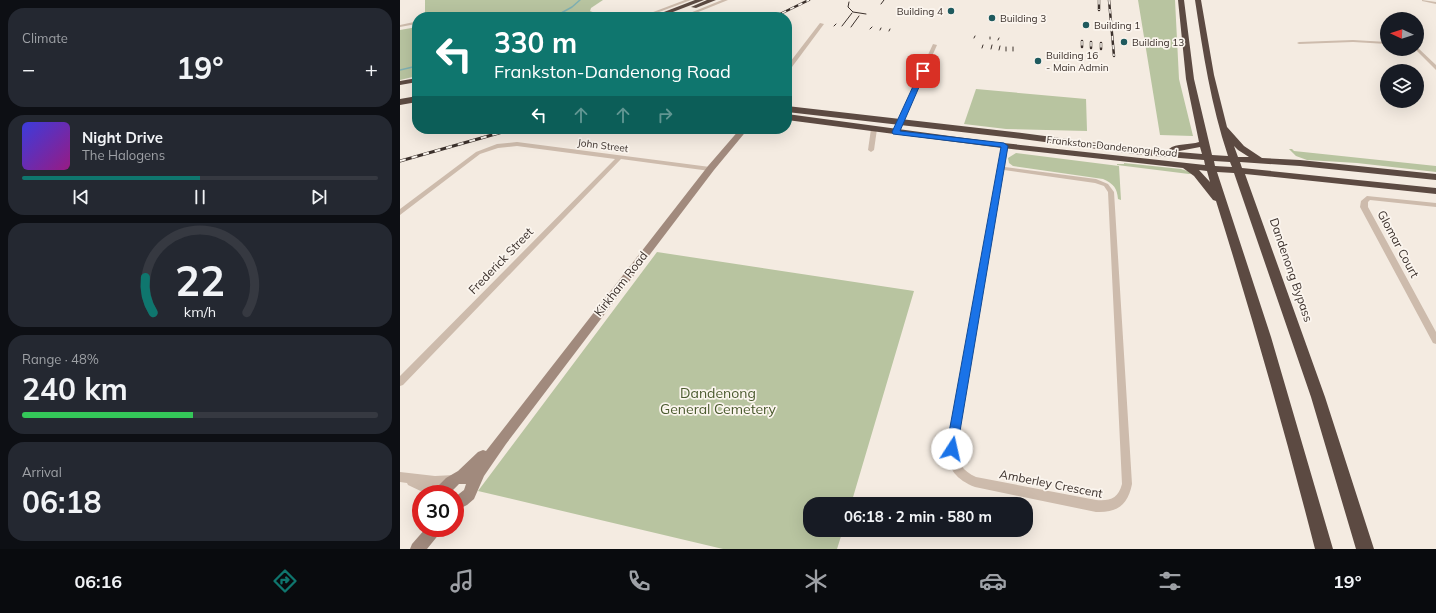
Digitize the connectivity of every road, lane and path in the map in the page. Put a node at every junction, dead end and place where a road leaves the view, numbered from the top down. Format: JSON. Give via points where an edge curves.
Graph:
{"nodes":[{"id":1,"x":688,"y":0,"type":"edge"},
{"id":2,"x":701,"y":0,"type":"edge"},
{"id":3,"x":714,"y":0,"type":"edge"},
{"id":4,"x":726,"y":0,"type":"edge"},
{"id":5,"x":1181,"y":0,"type":"edge"},
{"id":6,"x":1198,"y":0,"type":"edge"},
{"id":7,"x":1424,"y":0,"type":"edge"},
{"id":8,"x":1436,"y":3,"type":"edge"},
{"id":9,"x":656,"y":12,"type":"edge"},
{"id":10,"x":668,"y":12,"type":"edge"},
{"id":11,"x":682,"y":12,"type":"edge"},
{"id":12,"x":695,"y":12,"type":"edge"},
{"id":13,"x":412,"y":23,"type":"edge"},
{"id":14,"x":822,"y":24,"type":"dead end"},
{"id":15,"x":400,"y":26,"type":"edge"},
{"id":16,"x":1299,"y":42,"type":"dead end"},
{"id":17,"x":1380,"y":42,"type":"edge"},
{"id":18,"x":935,"y":45,"type":"dead end"},
{"id":19,"x":1424,"y":55,"type":"edge"},
{"id":20,"x":792,"y":63,"type":"edge"},
{"id":21,"x":1436,"y":68,"type":"edge"},
{"id":22,"x":412,"y":81,"type":"edge"},
{"id":23,"x":400,"y":83,"type":"edge"},
{"id":24,"x":412,"y":100,"type":"edge"},
{"id":25,"x":400,"y":102,"type":"edge"},
{"id":26,"x":792,"y":110,"type":"edge"},
{"id":27,"x":792,"y":118,"type":"edge"},
{"id":28,"x":900,"y":122,"type":"junction"},
{"id":29,"x":1223,"y":127,"type":"junction"},
{"id":30,"x":874,"y":129,"type":"junction"},
{"id":31,"x":896,"y":132,"type":"junction"},
{"id":32,"x":733,"y":134,"type":"edge"},
{"id":33,"x":740,"y":134,"type":"edge"},
{"id":34,"x":1007,"y":134,"type":"junction"},
{"id":35,"x":1204,"y":143,"type":"junction"},
{"id":36,"x":1004,"y":146,"type":"junction"},
{"id":37,"x":871,"y":150,"type":"dead end"},
{"id":38,"x":1143,"y":152,"type":"junction"},
{"id":39,"x":620,"y":157,"type":"junction"},
{"id":40,"x":1207,"y":157,"type":"junction"},
{"id":41,"x":1234,"y":158,"type":"junction"},
{"id":42,"x":1259,"y":159,"type":"junction"},
{"id":43,"x":1184,"y":165,"type":"junction"},
{"id":44,"x":711,"y":168,"type":"junction"},
{"id":45,"x":1001,"y":168,"type":"junction"},
{"id":46,"x":1211,"y":168,"type":"junction"},
{"id":47,"x":1238,"y":170,"type":"junction"},
{"id":48,"x":1279,"y":173,"type":"junction"},
{"id":49,"x":1436,"y":177,"type":"edge"},
{"id":50,"x":1243,"y":184,"type":"junction"},
{"id":51,"x":1436,"y":191,"type":"edge"},
{"id":52,"x":1221,"y":202,"type":"junction"},
{"id":53,"x":1436,"y":205,"type":"edge"},
{"id":54,"x":400,"y":213,"type":"edge"},
{"id":55,"x":1436,"y":340,"type":"edge"},
{"id":56,"x":400,"y":382,"type":"edge"},
{"id":57,"x":404,"y":478,"type":"edge"},
{"id":58,"x":463,"y":480,"type":"junction"},
{"id":59,"x":419,"y":485,"type":"edge"},
{"id":60,"x":451,"y":485,"type":"edge"},
{"id":61,"x":464,"y":498,"type":"edge"},
{"id":62,"x":423,"y":537,"type":"edge"},
{"id":63,"x":427,"y":537,"type":"edge"},
{"id":64,"x":416,"y":549,"type":"edge"},
{"id":65,"x":1324,"y":549,"type":"edge"},
{"id":66,"x":1365,"y":549,"type":"edge"}],
"edges":[{"from":1,"to":9,"type":"street"},
{"from":2,"to":10,"type":"highway"},
{"from":3,"to":11,"type":"highway"},
{"from":4,"to":12,"type":"street"},
{"from":5,"to":35,"type":"highway","via":[[1189,74]]},
{"from":6,"to":29,"type":"highway","name":"Dandenong Bypass","via":[[1210,75]]},
{"from":7,"to":8,"type":"street"},
{"from":13,"to":15,"type":"street"},
{"from":14,"to":20,"type":"street"},
{"from":16,"to":17,"type":"street"},
{"from":18,"to":28,"type":"street"},
{"from":19,"to":21,"type":"street"},
{"from":22,"to":23,"type":"highway"},
{"from":24,"to":25,"type":"highway"},
{"from":26,"to":28,"type":"highway","name":"Frankston-Dandenong Road"},
{"from":27,"to":30,"type":"highway","name":"Frankston-Dandenong Road"},
{"from":28,"to":31,"type":"highway"},
{"from":28,"to":34,"type":"highway","name":"Frankston-Dandenong Road"},
{"from":29,"to":41,"type":"highway","name":"Dandenong Bypass"},
{"from":29,"to":42,"type":"highway","via":[[1241,148]]},
{"from":30,"to":31,"type":"highway","name":"Frankston-Dandenong Road"},
{"from":30,"to":37,"type":"street"},
{"from":31,"to":36,"type":"highway","name":"Frankston-Dandenong Road"},
{"from":32,"to":44,"type":"street"},
{"from":33,"to":44,"type":"street","name":"Kirkham Road"},
{"from":34,"to":36,"type":"highway"},
{"from":34,"to":38,"type":"highway","name":"Frankston-Dandenong Road"},
{"from":35,"to":38,"type":"highway","via":[[1193,147]]},
{"from":35,"to":40,"type":"highway"},
{"from":36,"to":43,"type":"highway","name":"Frankston-Dandenong Road"},
{"from":36,"to":45,"type":"street","name":"Amberley Crescent"},
{"from":38,"to":40,"type":"highway","name":"Frankston-Dandenong Road"},
{"from":39,"to":44,"type":"street","name":"John Street"},
{"from":39,"to":54,"type":"street","name":"John Street","via":[[517,144],[493,147],[473,157]]},
{"from":39,"to":56,"type":"street","name":"Frederick Street"},
{"from":40,"to":41,"type":"highway","name":"Frankston-Dandenong Road"},
{"from":40,"to":46,"type":"highway"},
{"from":41,"to":42,"type":"highway","name":"Frankston-Dandenong Road"},
{"from":41,"to":47,"type":"highway","name":"Dandenong Bypass"},
{"from":42,"to":49,"type":"highway","name":"Frankston-Dandenong Road"},
{"from":43,"to":46,"type":"highway","name":"Frankston-Dandenong Road"},
{"from":43,"to":52,"type":"highway","via":[[1198,174]]},
{"from":44,"to":58,"type":"street","name":"Kirkham Road","via":[[500,440],[479,471]]},
{"from":45,"to":45,"type":"street","name":"Amberley Crescent","via":[[952,449],[953,464],[964,477],[975,482],[1096,506],[1112,505],[1125,495],[1127,484],[1111,192],[1106,185],[1096,181]]},
{"from":46,"to":47,"type":"highway","name":"Frankston-Dandenong Road"},
{"from":46,"to":52,"type":"highway"},
{"from":47,"to":48,"type":"highway","name":"Frankston-Dandenong Road"},
{"from":47,"to":50,"type":"highway","name":"Dandenong Bypass"},
{"from":48,"to":50,"type":"highway"},
{"from":48,"to":51,"type":"highway","name":"Frankston-Dandenong Road"},
{"from":50,"to":66,"type":"highway","name":"Dandenong Bypass","via":[[1318,397]]},
{"from":52,"to":65,"type":"highway","via":[[1243,267]]},
{"from":53,"to":55,"type":"street","name":"Glomar Court","via":[[1369,198],[1364,207]]},
{"from":57,"to":58,"type":"street"},
{"from":57,"to":59,"type":"street"},
{"from":58,"to":60,"type":"street"},
{"from":58,"to":61,"type":"street","via":[[472,489]]},
{"from":62,"to":64,"type":"street"},
{"from":63,"to":64,"type":"street"}]}
